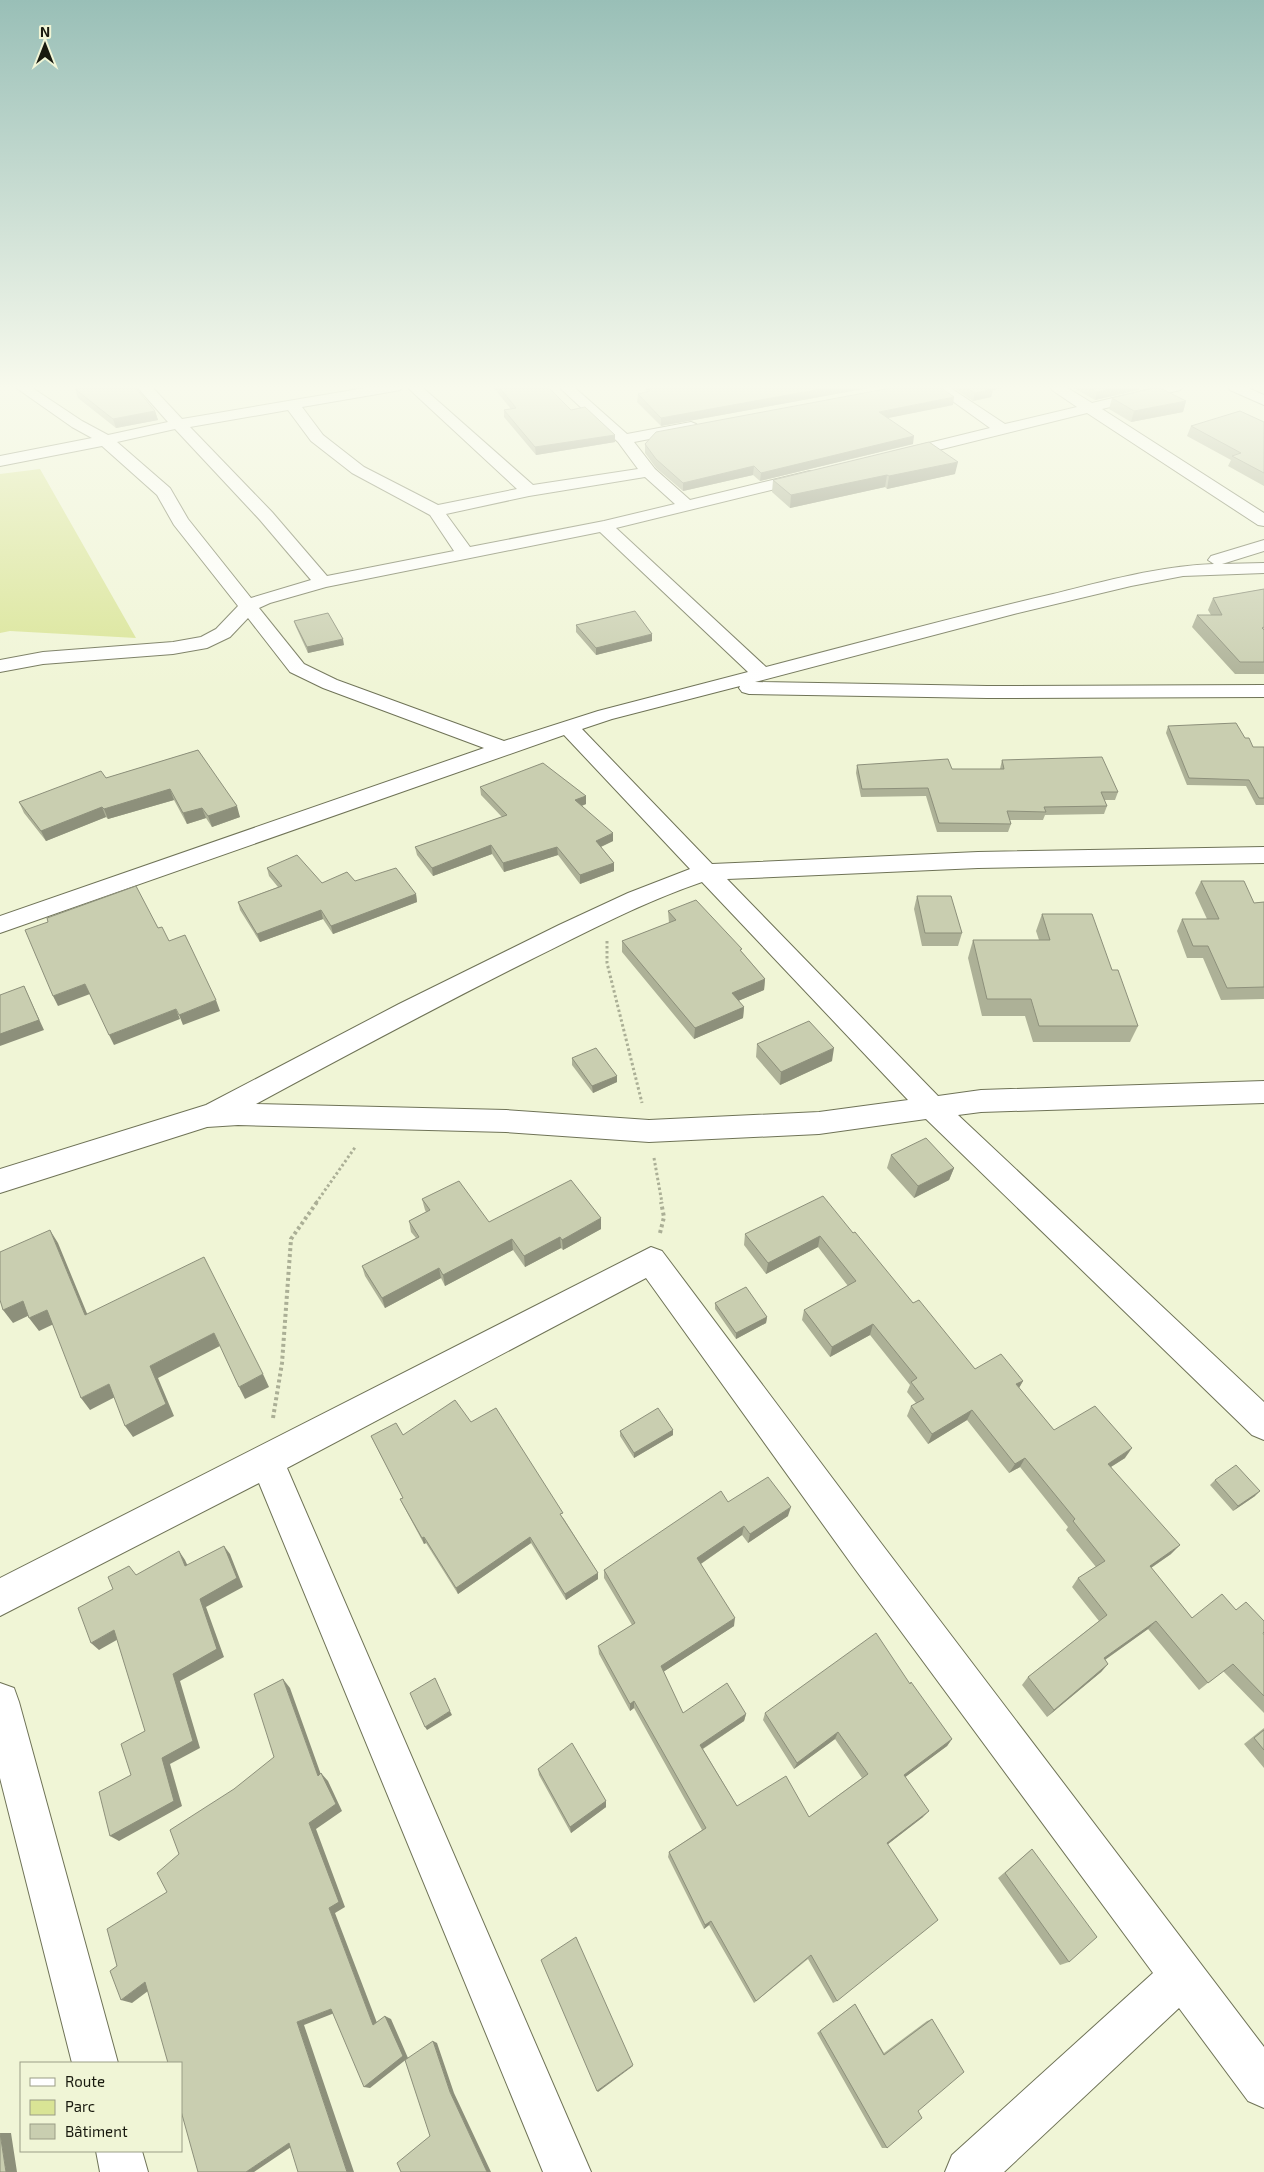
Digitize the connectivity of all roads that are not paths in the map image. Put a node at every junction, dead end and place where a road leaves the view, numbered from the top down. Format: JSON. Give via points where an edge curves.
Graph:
{"nodes":[{"id":1,"x":160,"y":488,"type":"edge"},
{"id":2,"x":240,"y":488,"type":"edge"},
{"id":3,"x":393,"y":488,"type":"edge"},
{"id":4,"x":526,"y":488,"type":"edge"},
{"id":5,"x":546,"y":488,"type":"edge"},
{"id":6,"x":667,"y":488,"type":"edge"},
{"id":7,"x":756,"y":488,"type":"edge"},
{"id":8,"x":1214,"y":488,"type":"edge"},
{"id":9,"x":529,"y":491,"type":"junction"},
{"id":10,"x":686,"y":505,"type":"junction"},
{"id":11,"x":436,"y":511,"type":"junction"},
{"id":12,"x":1264,"y":521,"type":"edge"},
{"id":13,"x":604,"y":526,"type":"junction"},
{"id":14,"x":1264,"y":545,"type":"edge"},
{"id":15,"x":466,"y":555,"type":"junction"},
{"id":16,"x":1264,"y":568,"type":"edge"},
{"id":17,"x":1183,"y":571,"type":"junction"},
{"id":18,"x":323,"y":582,"type":"junction"},
{"id":19,"x":249,"y":606,"type":"junction"},
{"id":20,"x":0,"y":666,"type":"edge"},
{"id":21,"x":763,"y":675,"type":"junction"},
{"id":22,"x":708,"y":687,"type":"junction"},
{"id":23,"x":1264,"y":691,"type":"edge"},
{"id":24,"x":568,"y":727,"type":"junction"},
{"id":25,"x":504,"y":748,"type":"junction"},
{"id":26,"x":1264,"y":855,"type":"edge"},
{"id":27,"x":707,"y":872,"type":"junction"},
{"id":28,"x":0,"y":925,"type":"edge"},
{"id":29,"x":1264,"y":1092,"type":"edge"},
{"id":30,"x":931,"y":1107,"type":"junction"},
{"id":31,"x":207,"y":1116,"type":"junction"},
{"id":32,"x":0,"y":1181,"type":"edge"},
{"id":33,"x":1264,"y":1424,"type":"edge"},
{"id":34,"x":267,"y":1461,"type":"junction"},
{"id":35,"x":0,"y":1598,"type":"edge"},
{"id":36,"x":0,"y":1702,"type":"edge"},
{"id":37,"x":1182,"y":1976,"type":"junction"},
{"id":38,"x":96,"y":2062,"type":"edge"},
{"id":39,"x":1264,"y":2085,"type":"edge"},
{"id":40,"x":119,"y":2152,"type":"edge"},
{"id":41,"x":124,"y":2172,"type":"edge"},
{"id":42,"x":567,"y":2172,"type":"edge"},
{"id":43,"x":969,"y":2172,"type":"edge"}],
"edges":[{"from":1,"to":19,"type":"street","via":[[180,521]]},
{"from":2,"to":18,"type":"street"},
{"from":3,"to":11,"type":"street"},
{"from":4,"to":9,"type":"street"},
{"from":5,"to":9,"type":"street"},
{"from":6,"to":10,"type":"street"},
{"from":7,"to":10,"type":"street"},
{"from":8,"to":12,"type":"street"},
{"from":9,"to":11,"type":"street"},
{"from":10,"to":13,"type":"street"},
{"from":11,"to":15,"type":"street"},
{"from":13,"to":15,"type":"street"},
{"from":13,"to":21,"type":"street"},
{"from":14,"to":17,"type":"street"},
{"from":15,"to":18,"type":"street"},
{"from":16,"to":17,"type":"street"},
{"from":17,"to":21,"type":"street","via":[[1011,609]]},
{"from":18,"to":19,"type":"street"},
{"from":19,"to":20,"type":"street","via":[[223,633],[207,642],[173,648],[43,658]]},
{"from":19,"to":25,"type":"street","via":[[297,668],[330,684]]},
{"from":21,"to":22,"type":"street"},
{"from":22,"to":23,"type":"street","via":[[987,692]]},
{"from":22,"to":24,"type":"street"},
{"from":24,"to":25,"type":"street"},
{"from":24,"to":27,"type":"street"},
{"from":25,"to":28,"type":"street"},
{"from":26,"to":27,"type":"street","via":[[978,860]]},
{"from":27,"to":30,"type":"street"},
{"from":27,"to":31,"type":"street","via":[[608,911]]},
{"from":29,"to":30,"type":"street","via":[[981,1101]]},
{"from":30,"to":31,"type":"street","via":[[819,1123],[649,1131],[506,1121],[238,1114]]},
{"from":30,"to":33,"type":"street"},
{"from":31,"to":32,"type":"street"},
{"from":34,"to":35,"type":"street"},
{"from":34,"to":37,"type":"street","via":[[651,1260]]},
{"from":34,"to":42,"type":"street"},
{"from":36,"to":38,"type":"street"},
{"from":37,"to":39,"type":"street"},
{"from":37,"to":43,"type":"street"},
{"from":40,"to":41,"type":"street"}]}
